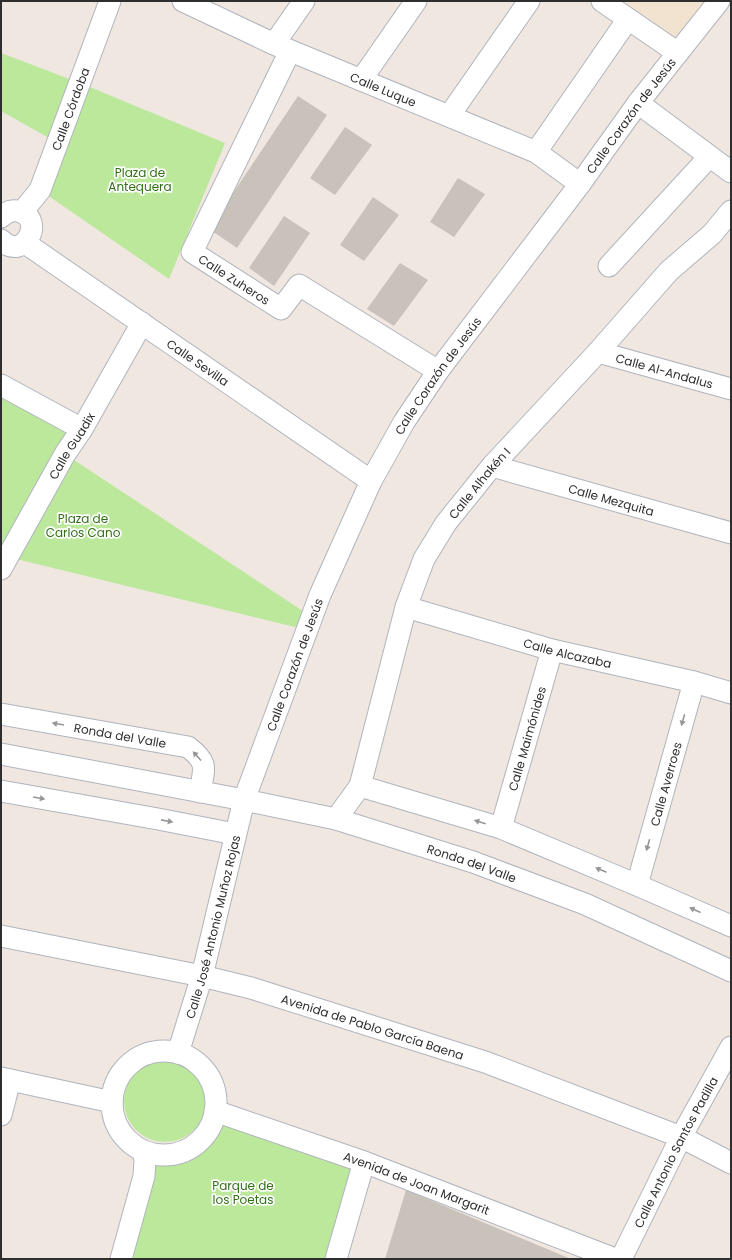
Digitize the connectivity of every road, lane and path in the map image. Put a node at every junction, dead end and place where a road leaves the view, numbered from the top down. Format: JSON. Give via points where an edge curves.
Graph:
{"nodes":[{"id":1,"x":109,"y":1,"type":"edge"},
{"id":2,"x":304,"y":1,"type":"edge"},
{"id":3,"x":416,"y":1,"type":"edge"},
{"id":4,"x":529,"y":1,"type":"edge"},
{"id":5,"x":602,"y":1,"type":"edge"},
{"id":6,"x":719,"y":1,"type":"edge"},
{"id":7,"x":193,"y":3,"type":"edge"},
{"id":8,"x":628,"y":19,"type":"junction"},
{"id":9,"x":282,"y":48,"type":"junction"},
{"id":10,"x":678,"y":53,"type":"junction"},
{"id":11,"x":361,"y":80,"type":"junction"},
{"id":12,"x":638,"y":103,"type":"junction"},
{"id":13,"x":449,"y":116,"type":"junction"},
{"id":14,"x":536,"y":152,"type":"junction"},
{"id":15,"x":709,"y":157,"type":"junction"},
{"id":16,"x":731,"y":172,"type":"edge"},
{"id":17,"x":580,"y":184,"type":"junction"},
{"id":18,"x":731,"y":211,"type":"edge"},
{"id":19,"x":7,"y":213,"type":"edge"},
{"id":20,"x":722,"y":236,"type":"edge"},
{"id":21,"x":25,"y":243,"type":"junction"},
{"id":22,"x":2,"y":244,"type":"edge"},
{"id":23,"x":608,"y":266,"type":"dead end"},
{"id":24,"x":142,"y":323,"type":"junction"},
{"id":25,"x":598,"y":352,"type":"junction"},
{"id":26,"x":438,"y":371,"type":"junction"},
{"id":27,"x":1,"y":385,"type":"edge"},
{"id":28,"x":731,"y":389,"type":"edge"},
{"id":29,"x":82,"y":429,"type":"junction"},
{"id":30,"x":492,"y":466,"type":"junction"},
{"id":31,"x":371,"y":481,"type":"junction"},
{"id":32,"x":731,"y":533,"type":"edge"},
{"id":33,"x":1,"y":569,"type":"edge"},
{"id":34,"x":406,"y":607,"type":"junction"},
{"id":35,"x":552,"y":650,"type":"junction"},
{"id":36,"x":694,"y":682,"type":"junction"},
{"id":37,"x":731,"y":693,"type":"edge"},
{"id":38,"x":1,"y":714,"type":"edge"},
{"id":39,"x":1,"y":754,"type":"edge"},
{"id":40,"x":360,"y":786,"type":"junction"},
{"id":41,"x":1,"y":791,"type":"edge"},
{"id":42,"x":200,"y":792,"type":"junction"},
{"id":43,"x":244,"y":800,"type":"junction"},
{"id":44,"x":336,"y":819,"type":"junction"},
{"id":45,"x":500,"y":828,"type":"junction"},
{"id":46,"x":235,"y":834,"type":"junction"},
{"id":47,"x":637,"y":885,"type":"junction"},
{"id":48,"x":731,"y":926,"type":"edge"},
{"id":49,"x":1,"y":936,"type":"edge"},
{"id":50,"x":731,"y":971,"type":"edge"},
{"id":51,"x":202,"y":976,"type":"junction"},
{"id":52,"x":731,"y":1047,"type":"edge"},
{"id":53,"x":178,"y":1053,"type":"junction"},
{"id":54,"x":6,"y":1079,"type":"edge"},
{"id":55,"x":112,"y":1102,"type":"junction"},
{"id":56,"x":215,"y":1111,"type":"junction"},
{"id":57,"x":1,"y":1115,"type":"edge"},
{"id":58,"x":681,"y":1137,"type":"junction"},
{"id":59,"x":151,"y":1153,"type":"junction"},
{"id":60,"x":364,"y":1162,"type":"junction"},
{"id":61,"x":731,"y":1163,"type":"edge"},
{"id":62,"x":121,"y":1259,"type":"edge"},
{"id":63,"x":336,"y":1259,"type":"edge"},
{"id":64,"x":615,"y":1259,"type":"edge"},
{"id":65,"x":621,"y":1259,"type":"edge"}],
"edges":[{"from":1,"to":19,"type":"street","name":"Calle Córdoba","via":[[40,190]]},
{"from":2,"to":9,"type":"street"},
{"from":3,"to":11,"type":"street"},
{"from":4,"to":13,"type":"street"},
{"from":5,"to":8,"type":"street"},
{"from":6,"to":10,"type":"street","name":"Calle Corazón de Jesús"},
{"from":7,"to":9,"type":"street","name":"Calle Luque"},
{"from":8,"to":10,"type":"street"},
{"from":8,"to":14,"type":"street"},
{"from":9,"to":11,"type":"street","name":"Calle Luque"},
{"from":9,"to":26,"type":"street","name":"Calle Zuheros","via":[[192,252],[281,309],[299,285]]},
{"from":10,"to":12,"type":"street","name":"Calle Corazón de Jesús"},
{"from":11,"to":13,"type":"street","name":"Calle Luque"},
{"from":12,"to":15,"type":"street"},
{"from":12,"to":17,"type":"street","name":"Calle Corazón de Jesús"},
{"from":13,"to":14,"type":"street","name":"Calle Luque"},
{"from":14,"to":17,"type":"street","name":"Calle Luque"},
{"from":15,"to":16,"type":"street"},
{"from":15,"to":23,"type":"street"},
{"from":17,"to":26,"type":"street","name":"Calle Corazón de Jesús"},
{"from":18,"to":20,"type":"street","name":"Calle Alhakén I"},
{"from":19,"to":21,"type":"street","via":[[31,221],[29,238]]},
{"from":20,"to":25,"type":"street","name":"Calle Alhakén I","via":[[669,271]]},
{"from":21,"to":22,"type":"street","via":[[14,246]]},
{"from":21,"to":24,"type":"street","name":"Calle Sevilla"},
{"from":24,"to":29,"type":"street","name":"Calle Guadix"},
{"from":24,"to":31,"type":"street","name":"Calle Sevilla"},
{"from":25,"to":28,"type":"street","name":"Calle Al-Andalus"},
{"from":25,"to":30,"type":"street","name":"Calle Alhakén I"},
{"from":26,"to":31,"type":"street","name":"Calle Corazón de Jesús","via":[[404,422]]},
{"from":27,"to":29,"type":"street"},
{"from":29,"to":33,"type":"street","name":"Calle Guadix","via":[[65,454]]},
{"from":30,"to":32,"type":"street","name":"Calle Mezquita"},
{"from":30,"to":34,"type":"street","name":"Calle Alhakén I","via":[[446,523],[424,559]]},
{"from":31,"to":43,"type":"street","name":"Calle Corazón de Jesús","via":[[320,595]]},
{"from":34,"to":35,"type":"street","name":"Calle Alcazaba"},
{"from":34,"to":40,"type":"street","name":"Calle Alhakén I"},
{"from":35,"to":36,"type":"street","name":"Calle Alcazaba"},
{"from":35,"to":45,"type":"street","name":"Calle Maimónides"},
{"from":36,"to":37,"type":"street","name":"Calle Alcazaba"},
{"from":36,"to":47,"type":"street","name":"Calle Averroes","one_way":true},
{"from":42,"to":38,"type":"street","name":"Ronda del Valle","one_way":true,"via":[[204,767],[198,755],[188,747]]},
{"from":39,"to":42,"type":"street","name":"Ronda del Valle"},
{"from":40,"to":44,"type":"street","name":"Calle Alhakén I"},
{"from":45,"to":40,"type":"street","one_way":true},
{"from":41,"to":46,"type":"street","one_way":true},
{"from":42,"to":43,"type":"street","name":"Ronda del Valle"},
{"from":43,"to":44,"type":"street","name":"Ronda del Valle"},
{"from":43,"to":46,"type":"street","name":"Calle José Antonio Muñoz Rojas"},
{"from":44,"to":50,"type":"street","name":"Ronda del Valle","via":[[473,862],[585,904]]},
{"from":47,"to":45,"type":"street","one_way":true},
{"from":46,"to":51,"type":"street","name":"Calle José Antonio Muñoz Rojas"},
{"from":48,"to":47,"type":"street","one_way":true},
{"from":49,"to":51,"type":"street","name":"Avenida de Pablo García Baena"},
{"from":51,"to":53,"type":"street","name":"Calle José Antonio Muñoz Rojas"},
{"from":51,"to":58,"type":"street","name":"Avenida de Pablo García Baena","via":[[251,988],[485,1062]]},
{"from":52,"to":58,"type":"street","name":"Calle Antonio Santos Padilla"},
{"from":53,"to":55,"type":"street","via":[[162,1051],[147,1054],[133,1061],[122,1072],[115,1086]]},
{"from":53,"to":56,"type":"street","via":[[192,1059],[203,1068],[212,1081],[216,1096]]},
{"from":54,"to":55,"type":"street"},
{"from":54,"to":57,"type":"street"},
{"from":55,"to":59,"type":"street","via":[[114,1118],[121,1132],[131,1144]]},
{"from":56,"to":59,"type":"street","via":[[211,1126],[202,1139],[190,1148],[175,1154]]},
{"from":56,"to":60,"type":"street","name":"Avenida de Joan Margarit"},
{"from":58,"to":61,"type":"street","name":"Avenida de Pablo García Baena"},
{"from":58,"to":65,"type":"street","name":"Calle Antonio Santos Padilla"},
{"from":59,"to":62,"type":"street","via":[[145,1160],[144,1176]]},
{"from":60,"to":63,"type":"street"},
{"from":60,"to":64,"type":"street","name":"Avenida de Joan Margarit"}]}
